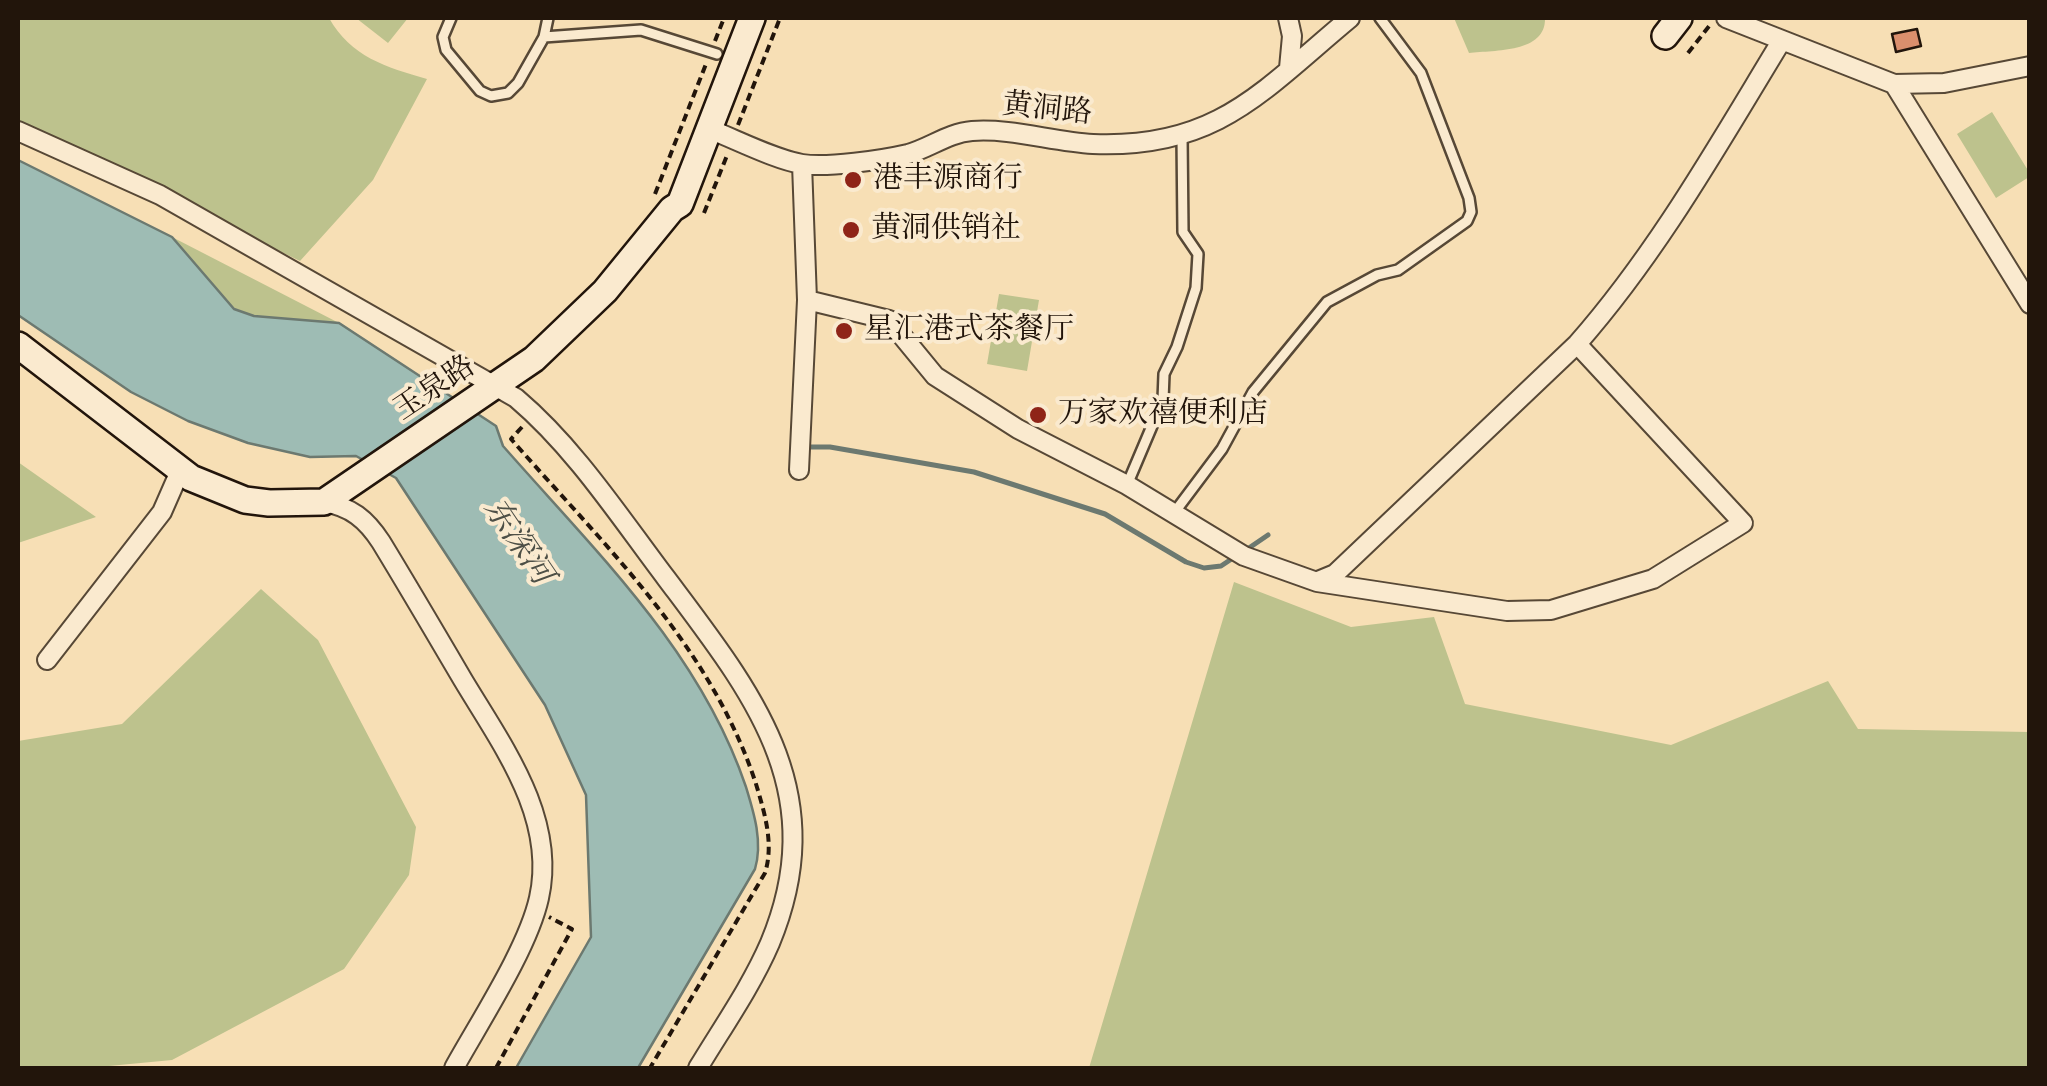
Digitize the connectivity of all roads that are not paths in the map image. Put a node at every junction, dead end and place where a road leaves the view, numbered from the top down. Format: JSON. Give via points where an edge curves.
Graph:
{"nodes":[{"id":1,"x":451,"y":18,"type":"edge"},
{"id":2,"x":548,"y":18,"type":"edge"},
{"id":3,"x":752,"y":18,"type":"edge"},
{"id":4,"x":1288,"y":18,"type":"edge"},
{"id":5,"x":1350,"y":18,"type":"edge"},
{"id":6,"x":1380,"y":18,"type":"edge"},
{"id":7,"x":1726,"y":18,"type":"edge"},
{"id":8,"x":544,"y":36,"type":"junction"},
{"id":9,"x":1782,"y":40,"type":"junction"},
{"id":10,"x":717,"y":54,"type":"dead end"},
{"id":11,"x":2030,"y":66,"type":"edge"},
{"id":12,"x":1290,"y":68,"type":"junction"},
{"id":13,"x":1894,"y":84,"type":"junction"},
{"id":14,"x":709,"y":129,"type":"junction"},
{"id":15,"x":18,"y":131,"type":"edge"},
{"id":16,"x":1182,"y":136,"type":"junction"},
{"id":17,"x":802,"y":164,"type":"junction"},
{"id":18,"x":807,"y":300,"type":"junction"},
{"id":19,"x":2030,"y":304,"type":"edge"},
{"id":20,"x":18,"y":344,"type":"edge"},
{"id":21,"x":1577,"y":344,"type":"junction"},
{"id":22,"x":497,"y":386,"type":"junction"},
{"id":23,"x":799,"y":470,"type":"dead end"},
{"id":24,"x":180,"y":471,"type":"junction"},
{"id":25,"x":1127,"y":486,"type":"junction"},
{"id":26,"x":324,"y":502,"type":"junction"},
{"id":27,"x":1174,"y":513,"type":"junction"},
{"id":28,"x":1318,"y":582,"type":"junction"},
{"id":29,"x":47,"y":660,"type":"dead end"},
{"id":30,"x":454,"y":1068,"type":"edge"},
{"id":31,"x":698,"y":1068,"type":"edge"}],
"edges":[{"from":1,"to":8,"type":"lane","via":[[446,50],[491,96],[508,94],[518,83]]},
{"from":2,"to":8,"type":"lane"},
{"from":3,"to":14,"type":"street","name":"玉泉路"},
{"from":4,"to":12,"type":"street"},
{"from":5,"to":12,"type":"street","name":"黄洞路"},
{"from":6,"to":27,"type":"lane","via":[[1421,73],[1471,212],[1398,270],[1326,302],[1253,392],[1222,449]]},
{"from":7,"to":9,"type":"street"},
{"from":8,"to":10,"type":"lane","via":[[641,30]]},
{"from":9,"to":13,"type":"street"},
{"from":9,"to":21,"type":"street","via":[[1665,233]]},
{"from":11,"to":13,"type":"street","via":[[1944,83]]},
{"from":12,"to":16,"type":"street","name":"黄洞路","via":[[1246,106]]},
{"from":13,"to":19,"type":"street"},
{"from":14,"to":17,"type":"street","name":"黄洞路"},
{"from":14,"to":22,"type":"street","name":"玉泉路","via":[[680,204],[605,291]]},
{"from":15,"to":22,"type":"street","via":[[160,195]]},
{"from":16,"to":17,"type":"street","name":"黄洞路","via":[[1121,144],[968,131],[887,158]]},
{"from":16,"to":25,"type":"lane","via":[[1182,232],[1198,254],[1196,288],[1164,374],[1163,400]]},
{"from":17,"to":18,"type":"street"},
{"from":18,"to":23,"type":"street"},
{"from":18,"to":25,"type":"street","via":[[889,320],[935,376]]},
{"from":20,"to":24,"type":"street"},
{"from":21,"to":28,"type":"street","via":[[1336,574]]},
{"from":21,"to":28,"type":"street","via":[[1743,523],[1653,579],[1551,610],[1506,611]]},
{"from":22,"to":26,"type":"street","name":"玉泉路"},
{"from":22,"to":31,"type":"street","via":[[558,439],[673,588],[750,694],[782,765],[790,851],[780,912],[757,968]]},
{"from":24,"to":26,"type":"street","via":[[245,500]]},
{"from":24,"to":29,"type":"street","via":[[162,512]]},
{"from":25,"to":27,"type":"street"},
{"from":26,"to":30,"type":"street","via":[[358,514],[382,542],[511,761],[539,830],[543,877],[532,924]]},
{"from":27,"to":28,"type":"street","via":[[1244,556]]}]}
